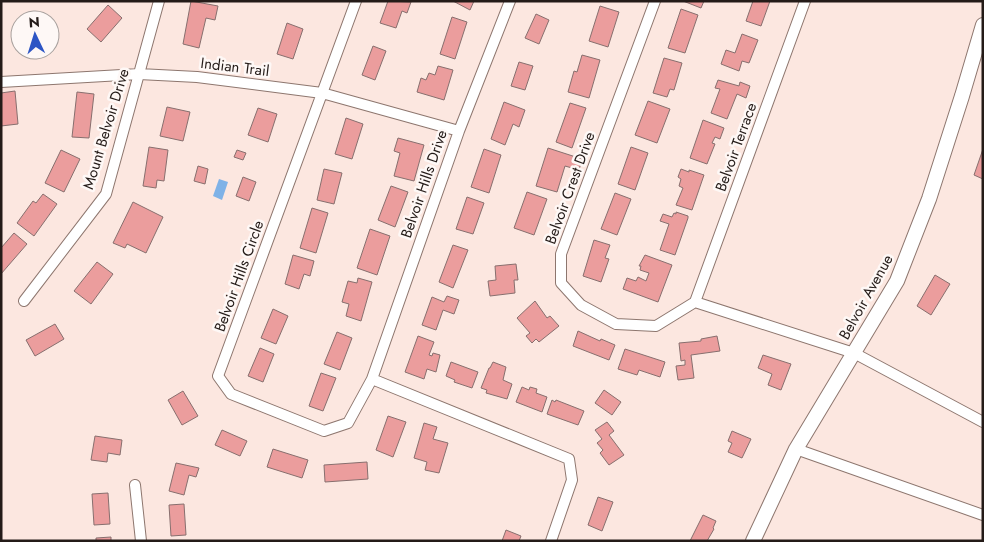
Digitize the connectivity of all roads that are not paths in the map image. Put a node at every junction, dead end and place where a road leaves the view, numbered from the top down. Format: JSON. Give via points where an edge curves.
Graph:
{"nodes":[{"id":1,"x":159,"y":1,"type":"edge"},
{"id":2,"x":356,"y":1,"type":"edge"},
{"id":3,"x":510,"y":1,"type":"edge"},
{"id":4,"x":655,"y":1,"type":"edge"},
{"id":5,"x":805,"y":1,"type":"edge"},
{"id":6,"x":983,"y":24,"type":"edge"},
{"id":7,"x":139,"y":74,"type":"junction"},
{"id":8,"x":1,"y":82,"type":"edge"},
{"id":9,"x":322,"y":93,"type":"junction"},
{"id":10,"x":459,"y":130,"type":"junction"},
{"id":11,"x":24,"y":301,"type":"dead end"},
{"id":12,"x":695,"y":302,"type":"junction"},
{"id":13,"x":854,"y":353,"type":"junction"},
{"id":14,"x":372,"y":379,"type":"junction"},
{"id":15,"x":983,"y":422,"type":"edge"},
{"id":16,"x":796,"y":449,"type":"junction"},
{"id":17,"x":135,"y":485,"type":"dead end"},
{"id":18,"x":983,"y":515,"type":"edge"},
{"id":19,"x":141,"y":541,"type":"edge"},
{"id":20,"x":551,"y":541,"type":"edge"},
{"id":21,"x":753,"y":541,"type":"edge"}],
"edges":[{"from":1,"to":7,"type":"street","name":"Mount Belvoir Drive"},
{"from":2,"to":9,"type":"street","name":"Belvoir Hills Circle"},
{"from":3,"to":10,"type":"street","name":"Belvoir Hills Drive"},
{"from":4,"to":12,"type":"street","name":"Belvoir Crest Drive","via":[[561,254],[561,283],[582,305],[616,324],[656,326]]},
{"from":5,"to":12,"type":"street","name":"Belvoir Terrace"},
{"from":6,"to":13,"type":"street","name":"Belvoir Avenue","via":[[929,199],[897,281]]},
{"from":7,"to":8,"type":"street","name":"Indian Trail"},
{"from":7,"to":9,"type":"street","name":"Indian Trail","via":[[197,77]]},
{"from":7,"to":11,"type":"street","name":"Mount Belvoir Drive","via":[[106,194]]},
{"from":9,"to":10,"type":"street","name":"Indian Trail"},
{"from":9,"to":14,"type":"street","name":"Belvoir Hills Circle","via":[[218,376],[231,394],[324,431],[348,423]]},
{"from":10,"to":14,"type":"street","name":"Belvoir Hills Drive"},
{"from":12,"to":13,"type":"street"},
{"from":13,"to":15,"type":"street"},
{"from":13,"to":16,"type":"street","name":"Belvoir Avenue"},
{"from":14,"to":20,"type":"street","via":[[569,459],[572,480]]},
{"from":16,"to":18,"type":"street"},
{"from":16,"to":21,"type":"street","name":"Belvoir Avenue"},
{"from":17,"to":19,"type":"street"}]}
